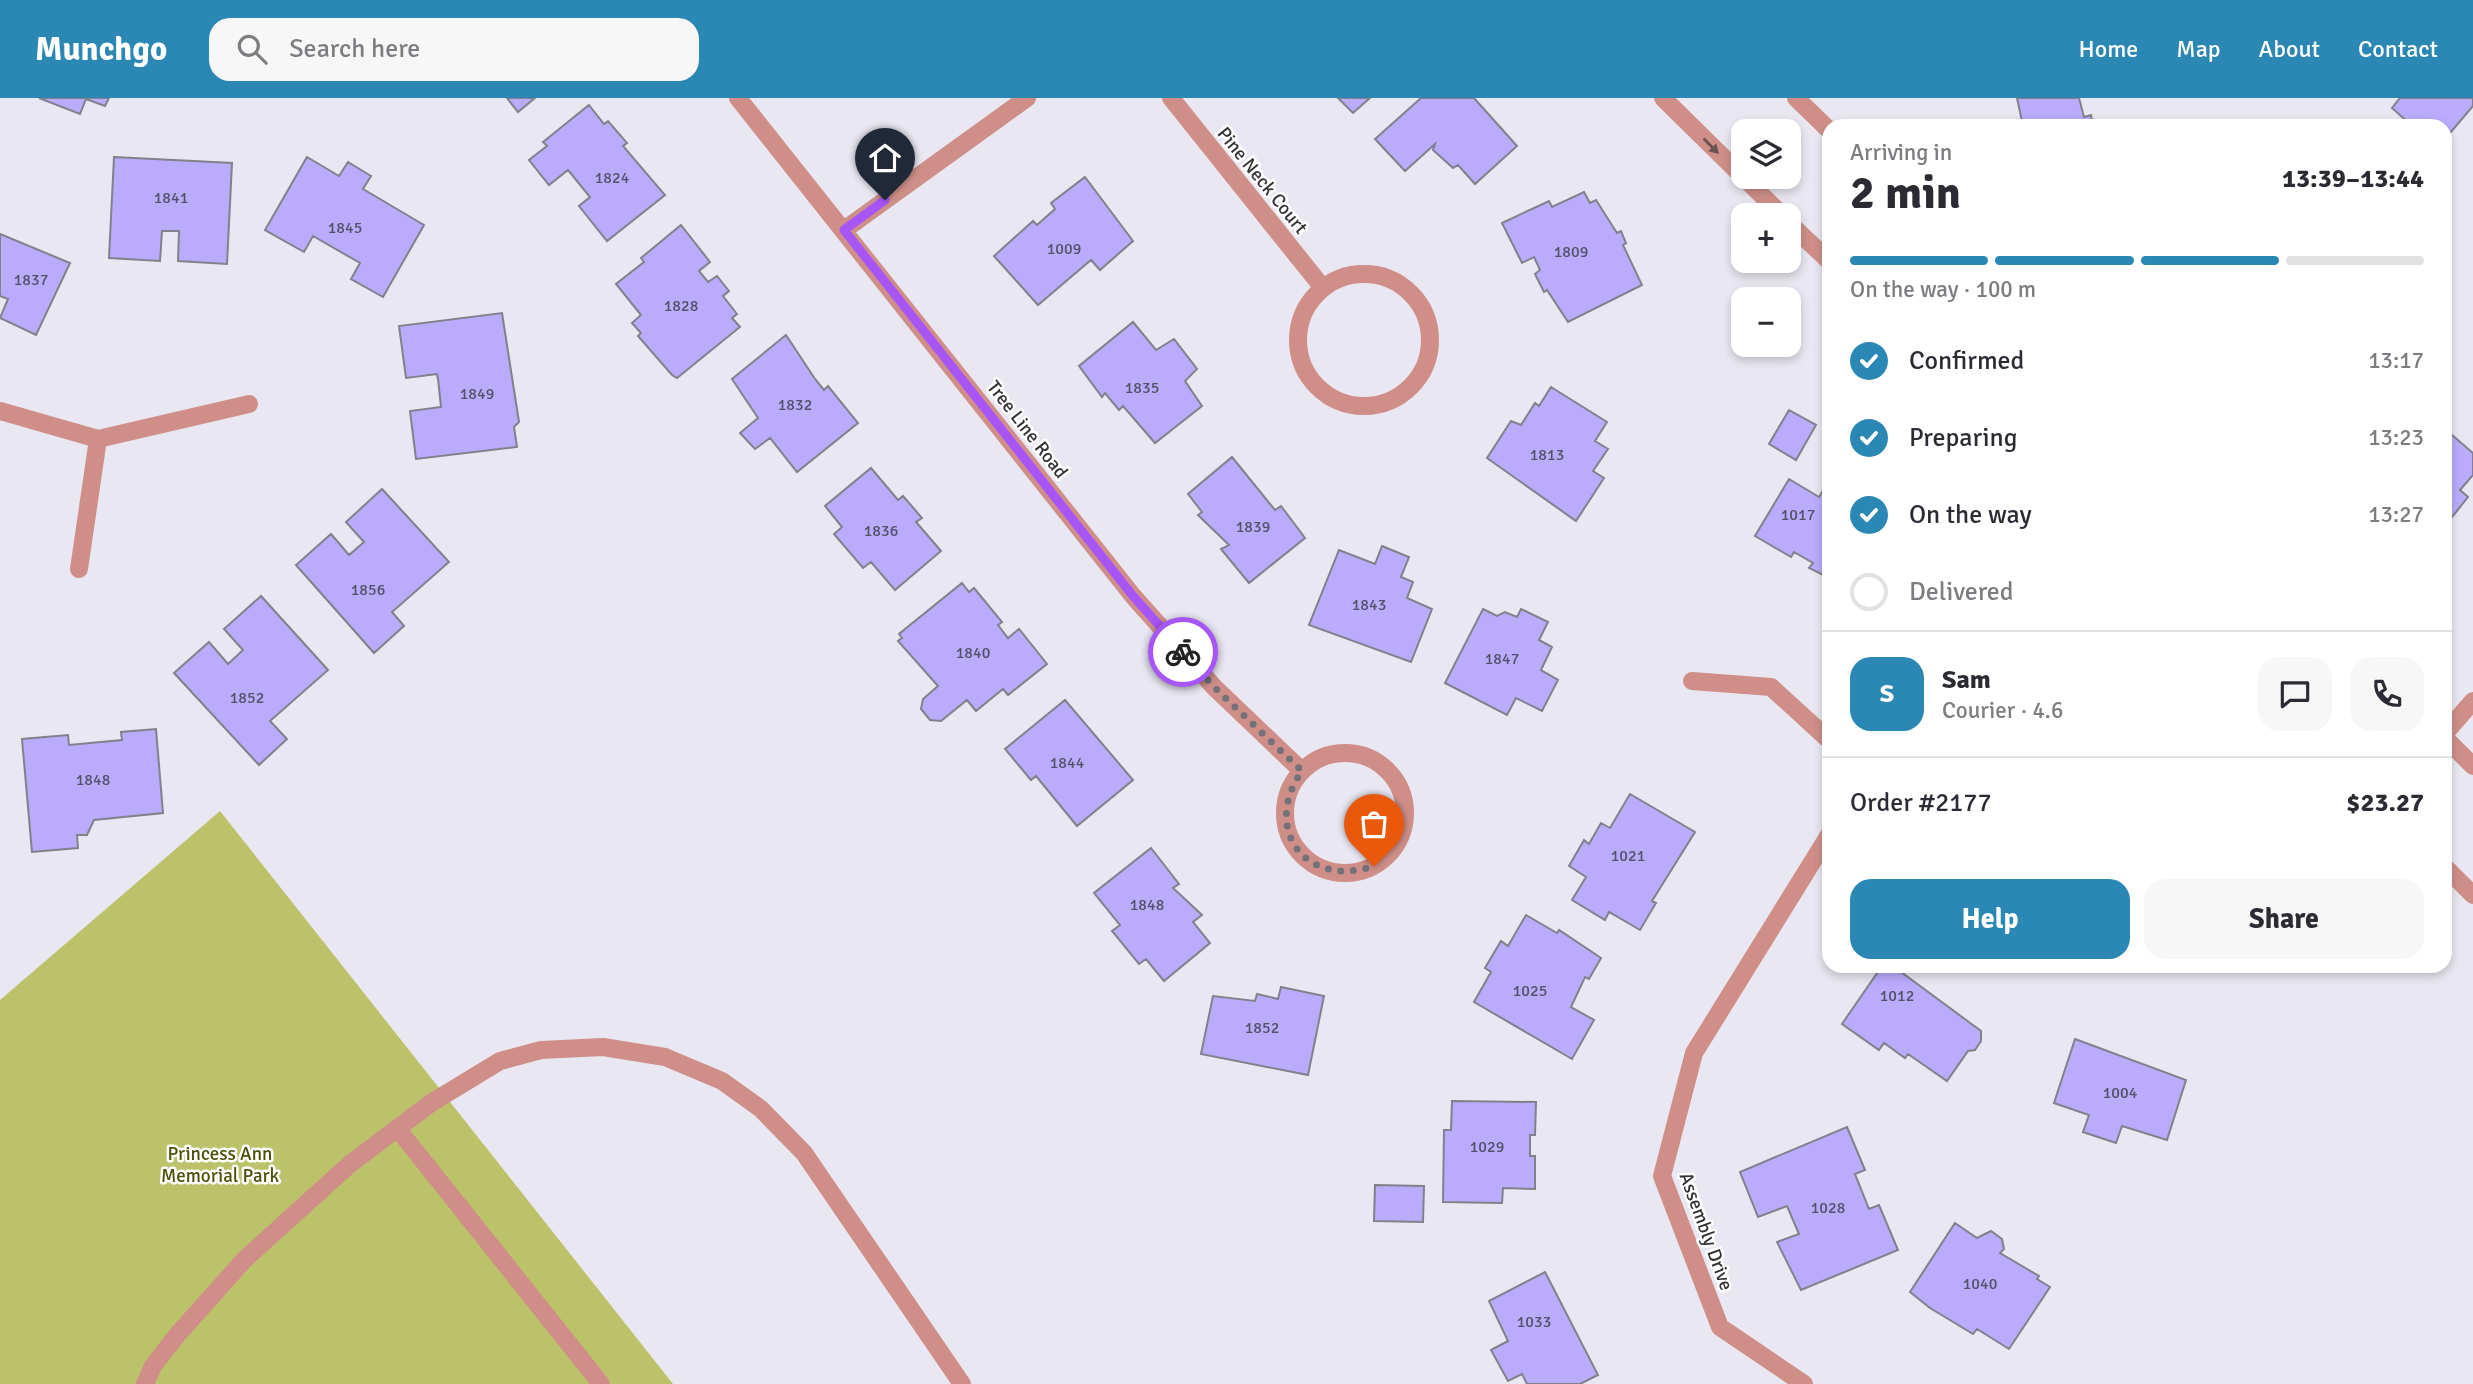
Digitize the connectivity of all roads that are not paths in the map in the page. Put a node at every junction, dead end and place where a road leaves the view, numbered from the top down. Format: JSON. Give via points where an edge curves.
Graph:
{"nodes":[{"id":1,"x":738,"y":98,"type":"edge"},
{"id":2,"x":1027,"y":98,"type":"edge"},
{"id":3,"x":1171,"y":98,"type":"edge"},
{"id":4,"x":1662,"y":98,"type":"edge"},
{"id":5,"x":1796,"y":98,"type":"edge"},
{"id":6,"x":1822,"y":123,"type":"edge"},
{"id":7,"x":1770,"y":203,"type":"edge"},
{"id":8,"x":844,"y":230,"type":"junction"},
{"id":9,"x":1801,"y":234,"type":"edge"},
{"id":10,"x":1822,"y":254,"type":"edge"},
{"id":11,"x":1323,"y":288,"type":"junction"},
{"id":12,"x":249,"y":404,"type":"dead end"},
{"id":13,"x":0,"y":411,"type":"edge"},
{"id":14,"x":97,"y":439,"type":"junction"},
{"id":15,"x":79,"y":569,"type":"dead end"},
{"id":16,"x":1692,"y":681,"type":"dead end"},
{"id":17,"x":2473,"y":701,"type":"edge"},
{"id":18,"x":2452,"y":726,"type":"edge"},
{"id":19,"x":1822,"y":733,"type":"edge"},
{"id":20,"x":2452,"y":743,"type":"edge"},
{"id":21,"x":2473,"y":766,"type":"edge"},
{"id":22,"x":1302,"y":771,"type":"junction"},
{"id":23,"x":1822,"y":846,"type":"edge"},
{"id":24,"x":2452,"y":874,"type":"edge"},
{"id":25,"x":2473,"y":895,"type":"edge"},
{"id":26,"x":397,"y":1128,"type":"junction"},
{"id":27,"x":145,"y":1384,"type":"edge"},
{"id":28,"x":601,"y":1384,"type":"edge"},
{"id":29,"x":962,"y":1384,"type":"edge"},
{"id":30,"x":1804,"y":1384,"type":"edge"}],
"edges":[{"from":1,"to":8,"type":"street","name":"Tree Line Road"},
{"from":2,"to":8,"type":"street"},
{"from":3,"to":11,"type":"street","name":"Pine Neck Court"},
{"from":4,"to":7,"type":"street","one_way":true},
{"from":5,"to":6,"type":"street"},
{"from":8,"to":22,"type":"street","name":"Tree Line Road","via":[[1133,596],[1214,687]]},
{"from":9,"to":10,"type":"street"},
{"from":11,"to":11,"type":"street","via":[[1300,322],[1298,343],[1312,382],[1347,405],[1388,403],[1406,392],[1429,358],[1427,317],[1417,299],[1382,276],[1361,273]]},
{"from":12,"to":14,"type":"street"},
{"from":13,"to":14,"type":"street"},
{"from":14,"to":15,"type":"street"},
{"from":16,"to":19,"type":"street","via":[[1772,687]]},
{"from":17,"to":18,"type":"street"},
{"from":20,"to":21,"type":"street"},
{"from":22,"to":22,"type":"street","via":[[1291,786],[1286,823],[1304,856],[1338,873],[1374,866],[1389,855],[1400,840],[1405,803],[1387,770],[1353,753],[1317,760]]},
{"from":23,"to":30,"type":"street","name":"Assembly Drive","via":[[1694,1053],[1662,1176],[1720,1327]]},
{"from":24,"to":25,"type":"street"},
{"from":26,"to":27,"type":"street","via":[[245,1259],[170,1344]]},
{"from":26,"to":28,"type":"street"},
{"from":26,"to":29,"type":"street","via":[[500,1060],[541,1051],[603,1047],[665,1058],[722,1081],[761,1109],[804,1153]]}]}
